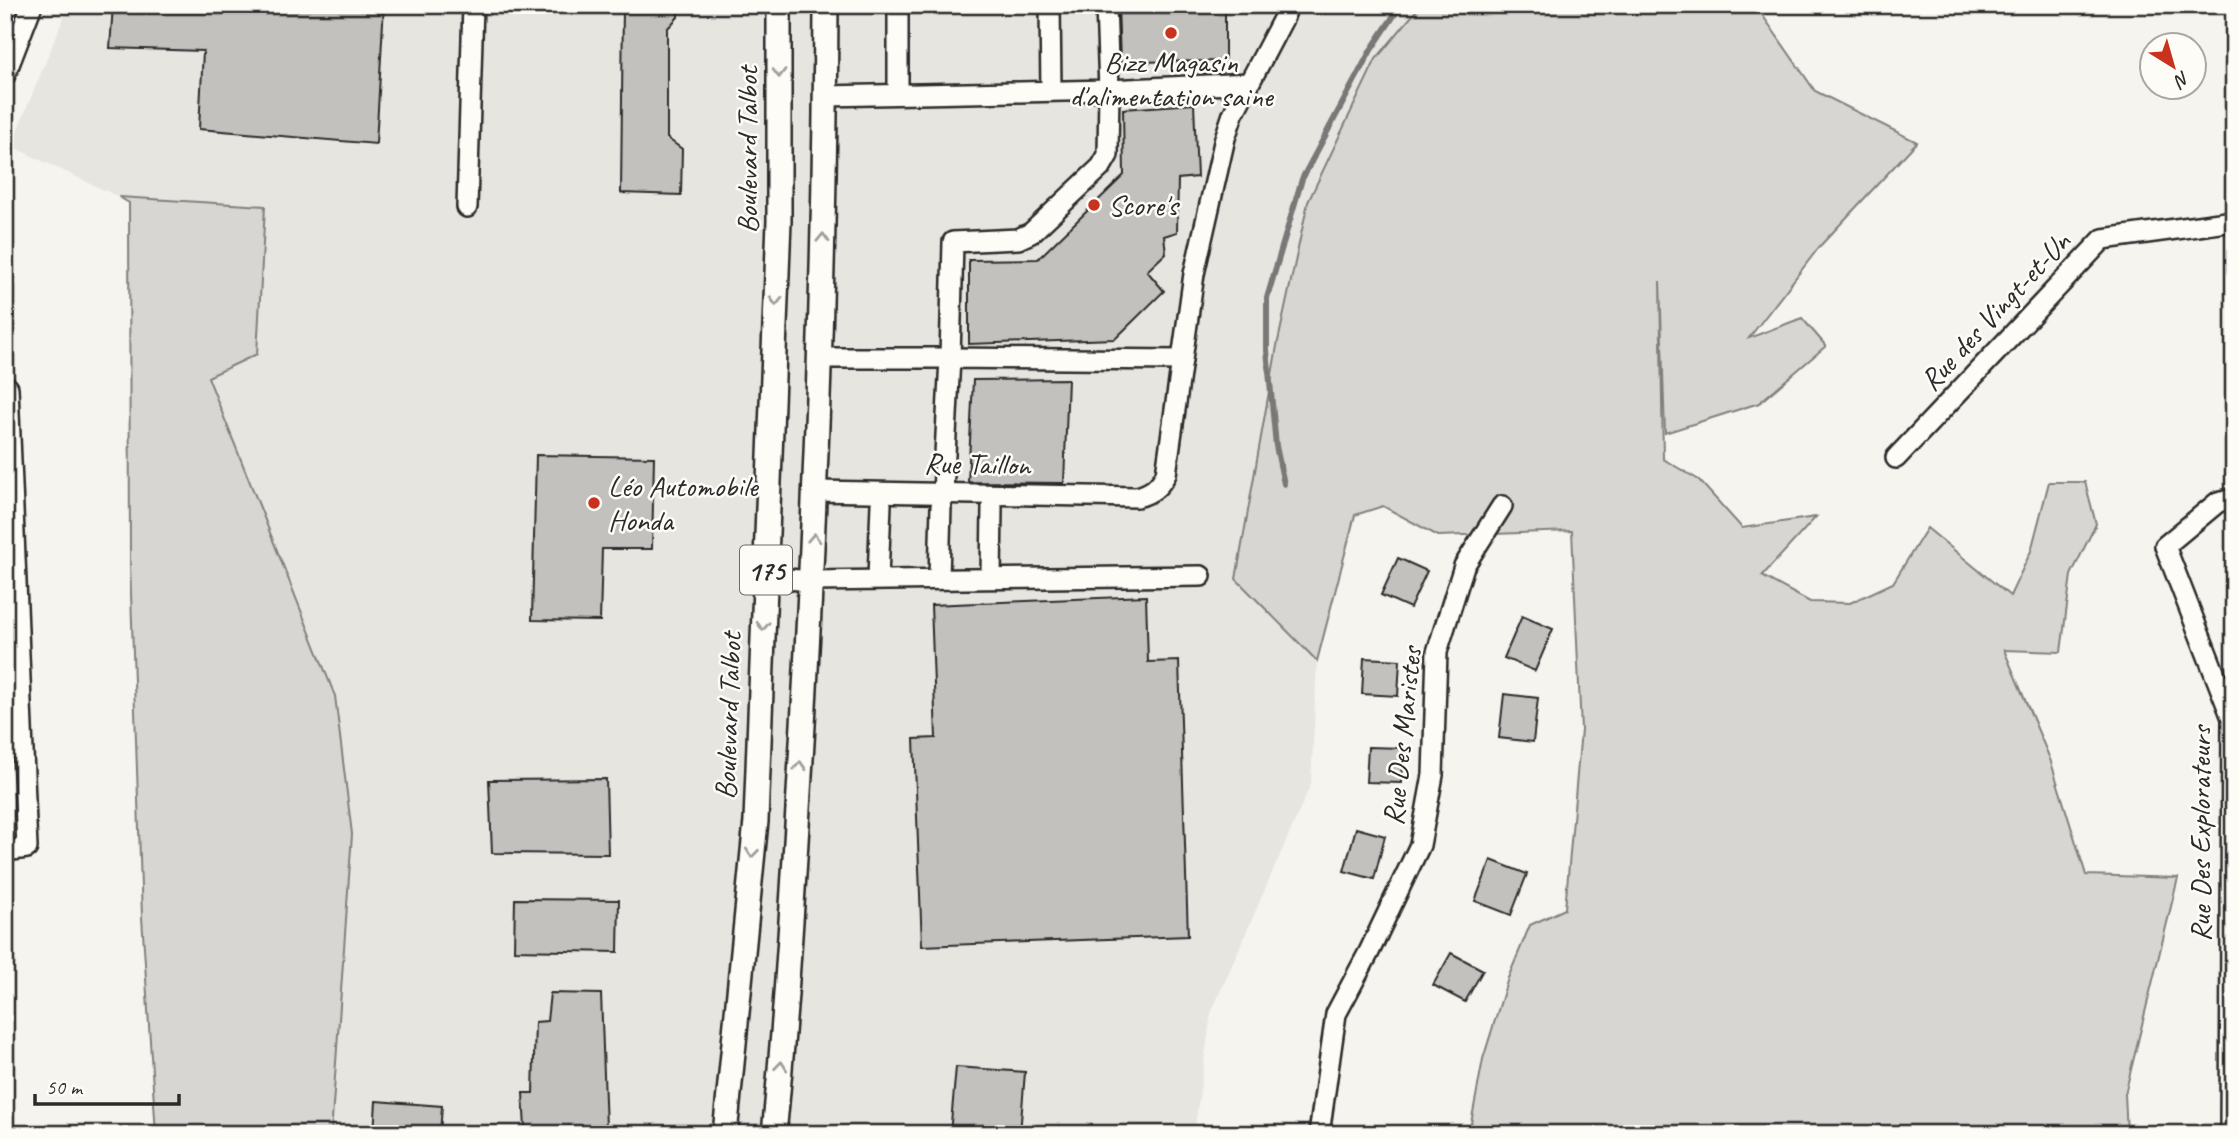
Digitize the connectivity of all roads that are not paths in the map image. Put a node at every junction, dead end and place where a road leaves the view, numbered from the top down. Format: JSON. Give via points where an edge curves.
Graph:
{"nodes":[{"id":1,"x":32,"y":5,"type":"edge"},
{"id":2,"x":473,"y":5,"type":"edge"},
{"id":3,"x":779,"y":5,"type":"edge"},
{"id":4,"x":825,"y":5,"type":"edge"},
{"id":5,"x":898,"y":5,"type":"edge"},
{"id":6,"x":1050,"y":5,"type":"edge"},
{"id":7,"x":1106,"y":5,"type":"edge"},
{"id":8,"x":1288,"y":5,"type":"edge"},
{"id":9,"x":5,"y":75,"type":"edge"},
{"id":10,"x":1250,"y":83,"type":"junction"},
{"id":11,"x":1109,"y":90,"type":"junction"},
{"id":12,"x":1051,"y":91,"type":"junction"},
{"id":13,"x":898,"y":94,"type":"junction"},
{"id":14,"x":825,"y":96,"type":"junction"},
{"id":15,"x":467,"y":206,"type":"dead end"},
{"id":16,"x":2234,"y":220,"type":"edge"},
{"id":17,"x":820,"y":358,"type":"junction"},
{"id":18,"x":950,"y":358,"type":"junction"},
{"id":19,"x":1182,"y":360,"type":"junction"},
{"id":20,"x":5,"y":384,"type":"edge"},
{"id":21,"x":1896,"y":458,"type":"dead end"},
{"id":22,"x":816,"y":491,"type":"junction"},
{"id":23,"x":2234,"y":498,"type":"edge"},
{"id":24,"x":942,"y":500,"type":"junction"},
{"id":25,"x":881,"y":504,"type":"dead end"},
{"id":26,"x":992,"y":506,"type":"dead end"},
{"id":27,"x":1502,"y":506,"type":"dead end"},
{"id":28,"x":1201,"y":576,"type":"dead end"},
{"id":29,"x":765,"y":577,"type":"junction"},
{"id":30,"x":939,"y":578,"type":"junction"},
{"id":31,"x":991,"y":578,"type":"junction"},
{"id":32,"x":878,"y":579,"type":"junction"},
{"id":33,"x":811,"y":581,"type":"junction"},
{"id":34,"x":11,"y":618,"type":"edge"},
{"id":35,"x":2233,"y":718,"type":"edge"},
{"id":36,"x":5,"y":851,"type":"edge"},
{"id":37,"x":725,"y":1134,"type":"edge"},
{"id":38,"x":774,"y":1134,"type":"edge"},
{"id":39,"x":1319,"y":1134,"type":"edge"},
{"id":40,"x":2230,"y":1134,"type":"edge"}],
"edges":[{"from":1,"to":9,"type":"street"},
{"from":2,"to":15,"type":"street"},
{"from":3,"to":29,"type":"main road","name":"Boulevard Talbot","number":"175","one_way":true,"via":[[779,221]]},
{"from":4,"to":14,"type":"main road","number":"175"},
{"from":5,"to":13,"type":"street"},
{"from":6,"to":12,"type":"street"},
{"from":7,"to":11,"type":"street"},
{"from":8,"to":10,"type":"street"},
{"from":10,"to":11,"type":"street"},
{"from":10,"to":19,"type":"street","via":[[1225,138],[1194,274]]},
{"from":11,"to":12,"type":"street"},
{"from":11,"to":18,"type":"street","via":[[1108,155],[1101,167],[1031,233],[1018,239],[953,242]]},
{"from":12,"to":13,"type":"street"},
{"from":13,"to":14,"type":"street"},
{"from":17,"to":14,"type":"main road","number":"175","one_way":true},
{"from":16,"to":21,"type":"street","name":"Rue des Vingt-et-Un","via":[[2103,239]]},
{"from":17,"to":18,"type":"street"},
{"from":17,"to":22,"type":"main road","number":"175"},
{"from":18,"to":19,"type":"street"},
{"from":18,"to":24,"type":"street"},
{"from":19,"to":24,"type":"street","name":"Rue Taillon","via":[[1166,474],[1149,494]]},
{"from":20,"to":34,"type":"street","via":[[9,388]]},
{"from":22,"to":24,"type":"street","name":"Rue Taillon"},
{"from":33,"to":22,"type":"main road","number":"175","one_way":true},
{"from":23,"to":35,"type":"street","name":"Rue Des Explorateurs","via":[[2218,502],[2165,546]]},
{"from":24,"to":30,"type":"street"},
{"from":25,"to":32,"type":"street"},
{"from":26,"to":31,"type":"street"},
{"from":27,"to":39,"type":"street","name":"Rue Des Maristes","via":[[1464,566],[1437,652],[1433,775],[1420,845],[1336,1014]]},
{"from":28,"to":31,"type":"street"},
{"from":29,"to":33,"type":"street"},
{"from":29,"to":37,"type":"main road","name":"Boulevard Talbot","number":"175","one_way":true,"via":[[756,821]]},
{"from":30,"to":31,"type":"street"},
{"from":30,"to":32,"type":"street"},
{"from":32,"to":33,"type":"street"},
{"from":38,"to":33,"type":"main road","number":"175","one_way":true,"via":[[786,1008]]},
{"from":34,"to":36,"type":"street","via":[[27,848]]},
{"from":35,"to":40,"type":"street","name":"Rue Des Explorateurs"}]}
